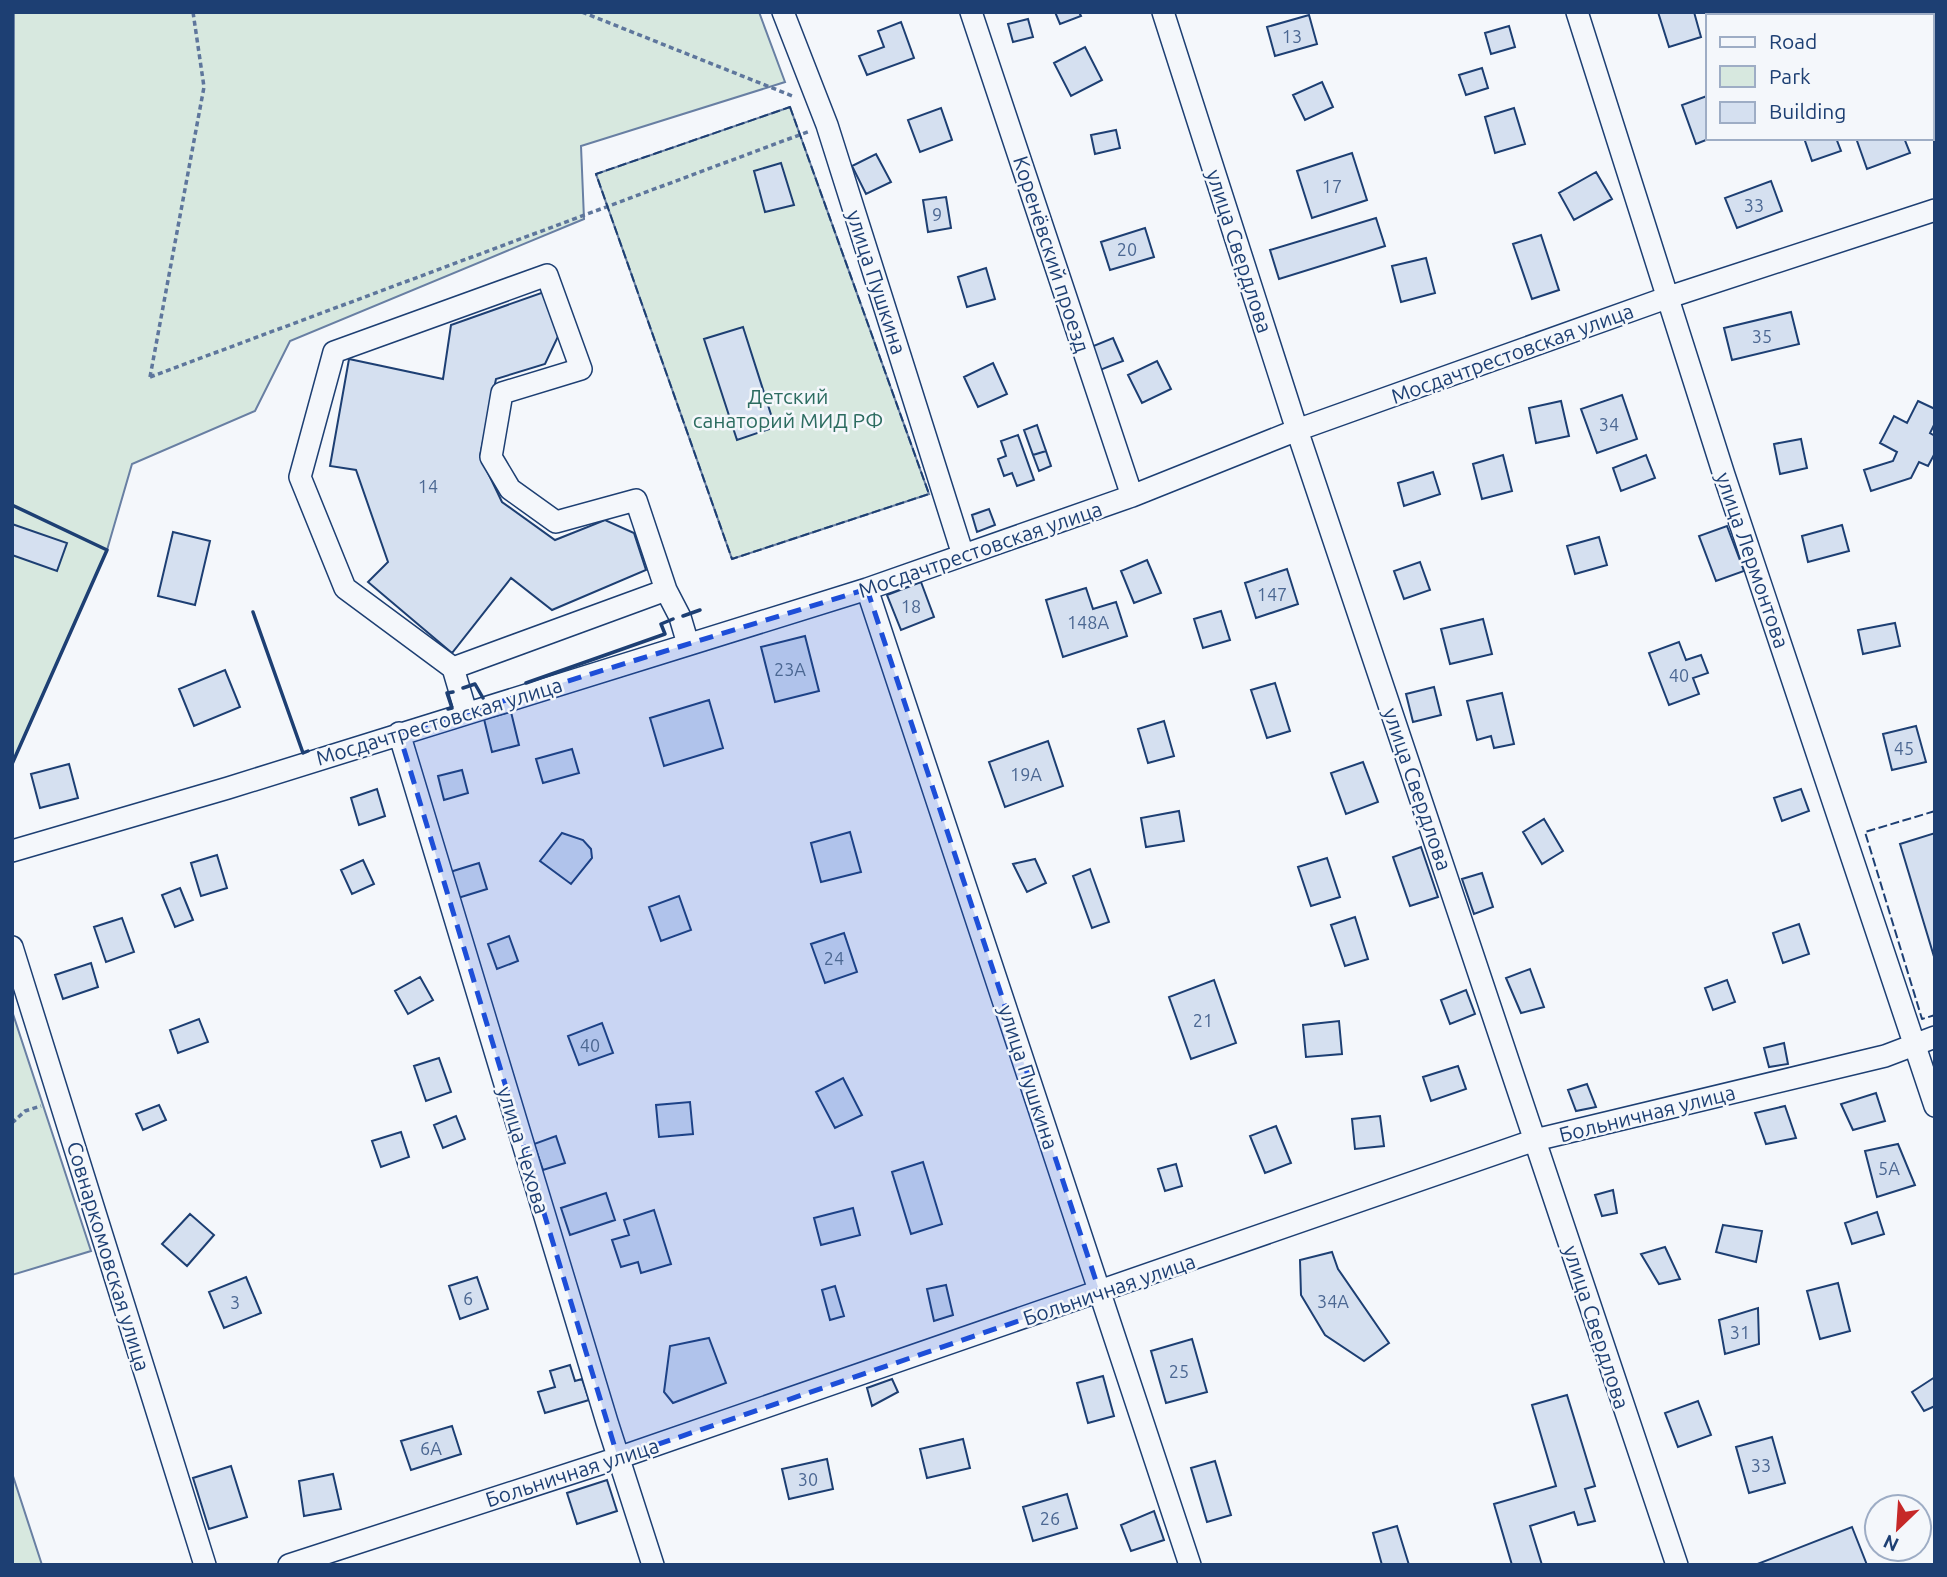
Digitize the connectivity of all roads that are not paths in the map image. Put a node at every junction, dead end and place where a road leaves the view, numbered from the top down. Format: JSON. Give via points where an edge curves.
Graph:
{"nodes":[{"id":1,"x":783,"y":12,"type":"edge"},
{"id":2,"x":971,"y":12,"type":"edge"},
{"id":3,"x":1163,"y":12,"type":"edge"},
{"id":4,"x":1577,"y":12,"type":"edge"},
{"id":5,"x":1935,"y":210,"type":"edge"},
{"id":6,"x":1669,"y":297,"type":"junction"},
{"id":7,"x":1297,"y":430,"type":"junction"},
{"id":8,"x":1132,"y":496,"type":"junction"},
{"id":9,"x":963,"y":555,"type":"junction"},
{"id":10,"x":867,"y":589,"type":"junction"},
{"id":11,"x":666,"y":590,"type":"junction"},
{"id":12,"x":688,"y":644,"type":"junction"},
{"id":13,"x":453,"y":668,"type":"junction"},
{"id":14,"x":466,"y":712,"type":"junction"},
{"id":15,"x":399,"y":733,"type":"junction"},
{"id":16,"x":12,"y":851,"type":"edge"},
{"id":17,"x":12,"y":947,"type":"edge"},
{"id":18,"x":1935,"y":1037,"type":"edge"},
{"id":19,"x":1914,"y":1045,"type":"junction"},
{"id":20,"x":1935,"y":1106,"type":"edge"},
{"id":21,"x":1535,"y":1140,"type":"junction"},
{"id":22,"x":1100,"y":1293,"type":"junction"},
{"id":23,"x":618,"y":1458,"type":"junction"},
{"id":24,"x":205,"y":1565,"type":"edge"},
{"id":25,"x":289,"y":1565,"type":"edge"},
{"id":26,"x":653,"y":1565,"type":"edge"},
{"id":27,"x":1190,"y":1565,"type":"edge"},
{"id":28,"x":1676,"y":1565,"type":"edge"}],
"edges":[{"from":1,"to":9,"type":"street","name":"улица Пушкина","via":[[823,116]]},
{"from":2,"to":8,"type":"street","name":"Коренёвский проезд"},
{"from":3,"to":7,"type":"street","name":"улица Свердлова"},
{"from":4,"to":6,"type":"street","name":"улица Лермонтова"},
{"from":5,"to":6,"type":"street","name":"Мосдачтрестовская улица"},
{"from":6,"to":7,"type":"street","name":"Мосдачтрестовская улица"},
{"from":6,"to":19,"type":"street","name":"улица Лермонтова"},
{"from":7,"to":8,"type":"street","name":"Мосдачтрестовская улица"},
{"from":7,"to":21,"type":"street","name":"улица Свердлова"},
{"from":8,"to":9,"type":"street","name":"Мосдачтрестовская улица"},
{"from":9,"to":10,"type":"street","name":"Мосдачтрестовская улица"},
{"from":10,"to":12,"type":"street","name":"Мосдачтрестовская улица"},
{"from":10,"to":22,"type":"street","name":"улица Пушкина"},
{"from":11,"to":12,"type":"street"},
{"from":11,"to":13,"type":"street"},
{"from":11,"to":13,"type":"street","via":[[636,499],[556,522],[510,489],[491,457],[502,393],[581,369],[547,275],[334,352],[300,477],[345,588]]},
{"from":12,"to":14,"type":"street","name":"Мосдачтрестовская улица"},
{"from":13,"to":14,"type":"street"},
{"from":14,"to":15,"type":"street","name":"Мосдачтрестовская улица"},
{"from":15,"to":16,"type":"street","name":"Мосдачтрестовская улица"},
{"from":15,"to":23,"type":"street","name":"улица Чехова"},
{"from":17,"to":24,"type":"street","name":"Совнаркомовская улица"},
{"from":18,"to":19,"type":"street","name":"Больничная улица"},
{"from":19,"to":20,"type":"street","name":"улица Лермонтова"},
{"from":19,"to":21,"type":"street","name":"Больничная улица","via":[[1885,1056]]},
{"from":21,"to":22,"type":"street","name":"Больничная улица"},
{"from":21,"to":28,"type":"street","name":"улица Свердлова"},
{"from":22,"to":23,"type":"street","name":"Больничная улица"},
{"from":22,"to":27,"type":"street","name":"улица Пушкина"},
{"from":23,"to":25,"type":"street","name":"Больничная улица"},
{"from":23,"to":26,"type":"street","name":"улица Чехова"}]}
